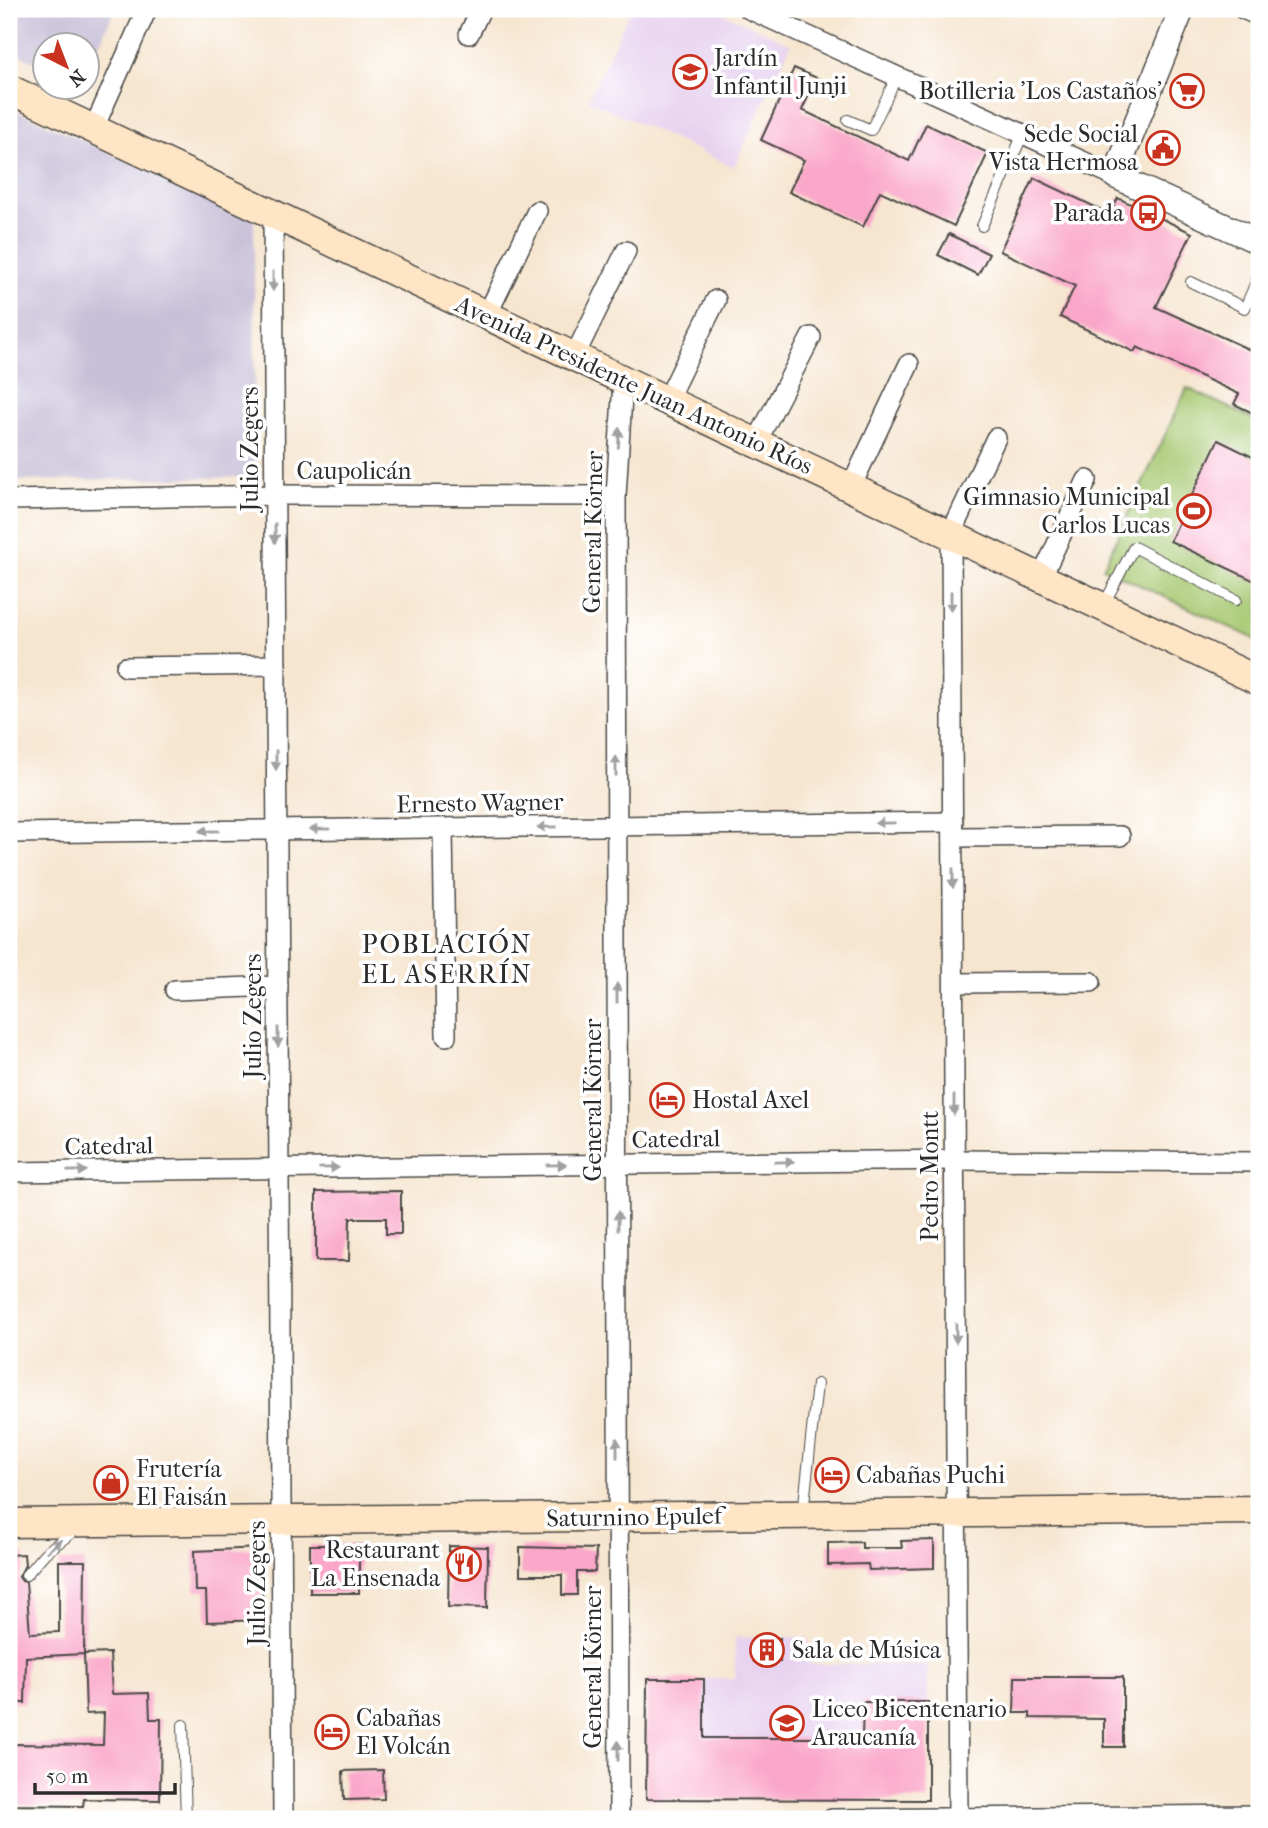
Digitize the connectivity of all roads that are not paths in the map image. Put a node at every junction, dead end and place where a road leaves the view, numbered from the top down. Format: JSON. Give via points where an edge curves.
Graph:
{"nodes":[{"id":1,"x":481,"y":9,"type":"edge"},
{"id":2,"x":749,"y":9,"type":"edge"},
{"id":3,"x":1182,"y":9,"type":"edge"},
{"id":4,"x":1243,"y":9,"type":"edge"},
{"id":5,"x":140,"y":11,"type":"edge"},
{"id":6,"x":1259,"y":16,"type":"edge"},
{"id":7,"x":469,"y":34,"type":"dead end"},
{"id":8,"x":897,"y":76,"type":"junction"},
{"id":9,"x":9,"y":89,"type":"edge"},
{"id":10,"x":848,"y":120,"type":"dead end"},
{"id":11,"x":93,"y":130,"type":"junction"},
{"id":12,"x":1023,"y":134,"type":"junction"},
{"id":13,"x":1115,"y":176,"type":"junction"},
{"id":14,"x":537,"y":211,"type":"dead end"},
{"id":15,"x":273,"y":213,"type":"junction"},
{"id":16,"x":982,"y":226,"type":"dead end"},
{"id":17,"x":1259,"y":242,"type":"edge"},
{"id":18,"x":626,"y":251,"type":"dead end"},
{"id":19,"x":1259,"y":275,"type":"edge"},
{"id":20,"x":1191,"y":282,"type":"dead end"},
{"id":21,"x":716,"y":300,"type":"dead end"},
{"id":22,"x":487,"y":315,"type":"junction"},
{"id":23,"x":811,"y":337,"type":"dead end"},
{"id":24,"x":574,"y":357,"type":"junction"},
{"id":25,"x":909,"y":364,"type":"dead end"},
{"id":26,"x":623,"y":380,"type":"junction"},
{"id":27,"x":667,"y":400,"type":"junction"},
{"id":28,"x":996,"y":438,"type":"dead end"},
{"id":29,"x":756,"y":443,"type":"junction"},
{"id":30,"x":1087,"y":480,"type":"dead end"},
{"id":31,"x":850,"y":487,"type":"junction"},
{"id":32,"x":275,"y":496,"type":"junction"},
{"id":33,"x":615,"y":496,"type":"junction"},
{"id":34,"x":9,"y":500,"type":"edge"},
{"id":35,"x":951,"y":533,"type":"junction"},
{"id":36,"x":1041,"y":578,"type":"junction"},
{"id":37,"x":1236,"y":600,"type":"dead end"},
{"id":38,"x":1103,"y":607,"type":"junction"},
{"id":39,"x":276,"y":666,"type":"junction"},
{"id":40,"x":126,"y":667,"type":"dead end"},
{"id":41,"x":1259,"y":681,"type":"edge"},
{"id":42,"x":616,"y":826,"type":"junction"},
{"id":43,"x":443,"y":828,"type":"junction"},
{"id":44,"x":277,"y":830,"type":"junction"},
{"id":45,"x":953,"y":830,"type":"junction"},
{"id":46,"x":9,"y":833,"type":"edge"},
{"id":47,"x":1120,"y":836,"type":"dead end"},
{"id":48,"x":1091,"y":982,"type":"dead end"},
{"id":49,"x":954,"y":983,"type":"junction"},
{"id":50,"x":278,"y":986,"type":"junction"},
{"id":51,"x":174,"y":990,"type":"dead end"},
{"id":52,"x":446,"y":1036,"type":"dead end"},
{"id":53,"x":955,"y":1160,"type":"junction"},
{"id":54,"x":1259,"y":1162,"type":"edge"},
{"id":55,"x":618,"y":1164,"type":"junction"},
{"id":56,"x":279,"y":1169,"type":"junction"},
{"id":57,"x":9,"y":1172,"type":"edge"},
{"id":58,"x":817,"y":1384,"type":"dead end"},
{"id":59,"x":1259,"y":1510,"type":"edge"},
{"id":60,"x":957,"y":1513,"type":"junction"},
{"id":61,"x":802,"y":1515,"type":"junction"},
{"id":62,"x":617,"y":1517,"type":"junction"},
{"id":63,"x":281,"y":1520,"type":"junction"},
{"id":64,"x":88,"y":1522,"type":"junction"},
{"id":65,"x":9,"y":1523,"type":"edge"},
{"id":66,"x":26,"y":1575,"type":"dead end"},
{"id":67,"x":183,"y":1725,"type":"dead end"},
{"id":68,"x":1259,"y":1815,"type":"edge"},
{"id":69,"x":186,"y":1819,"type":"edge"},
{"id":70,"x":283,"y":1819,"type":"edge"},
{"id":71,"x":619,"y":1819,"type":"edge"},
{"id":72,"x":832,"y":1819,"type":"edge"},
{"id":73,"x":958,"y":1819,"type":"edge"}],
"edges":[{"from":1,"to":7,"type":"street"},
{"from":2,"to":8,"type":"street"},
{"from":3,"to":13,"type":"street"},
{"from":4,"to":6,"type":"street"},
{"from":5,"to":11,"type":"street"},
{"from":8,"to":10,"type":"lane","via":[[871,130]]},
{"from":8,"to":12,"type":"street"},
{"from":9,"to":11,"type":"main road","name":"Avenida Presidente Juan Antonio Ríos"},
{"from":11,"to":15,"type":"main road","name":"Avenida Presidente Juan Antonio Ríos"},
{"from":12,"to":13,"type":"street"},
{"from":12,"to":16,"type":"lane"},
{"from":13,"to":17,"type":"street"},
{"from":14,"to":22,"type":"street"},
{"from":15,"to":22,"type":"main road","name":"Avenida Presidente Juan Antonio Ríos"},
{"from":15,"to":32,"type":"street","name":"Julio Zegers","one_way":true},
{"from":18,"to":24,"type":"street"},
{"from":19,"to":20,"type":"lane","via":[[1245,308]]},
{"from":21,"to":27,"type":"street"},
{"from":22,"to":24,"type":"main road","name":"Avenida Presidente Juan Antonio Ríos"},
{"from":23,"to":29,"type":"street"},
{"from":24,"to":26,"type":"main road","name":"Avenida Presidente Juan Antonio Ríos"},
{"from":25,"to":31,"type":"street"},
{"from":26,"to":27,"type":"main road","name":"Avenida Presidente Juan Antonio Ríos"},
{"from":33,"to":26,"type":"street","name":"General Körner","one_way":true},
{"from":27,"to":29,"type":"main road","name":"Avenida Presidente Juan Antonio Ríos"},
{"from":28,"to":35,"type":"street"},
{"from":29,"to":31,"type":"main road","name":"Avenida Presidente Juan Antonio Ríos"},
{"from":30,"to":36,"type":"street"},
{"from":31,"to":35,"type":"main road","name":"Avenida Presidente Juan Antonio Ríos"},
{"from":32,"to":33,"type":"street","name":"Caupolicán"},
{"from":32,"to":34,"type":"street","name":"Caupolicán"},
{"from":32,"to":39,"type":"street","name":"Julio Zegers","one_way":true},
{"from":42,"to":33,"type":"street","name":"General Körner","one_way":true},
{"from":35,"to":36,"type":"main road","name":"Avenida Presidente Juan Antonio Ríos"},
{"from":35,"to":45,"type":"street","name":"Pedro Montt","one_way":true},
{"from":36,"to":38,"type":"main road","name":"Avenida Presidente Juan Antonio Ríos"},
{"from":37,"to":38,"type":"lane","via":[[1134,547]]},
{"from":38,"to":41,"type":"main road","name":"Avenida Presidente Juan Antonio Ríos"},
{"from":39,"to":40,"type":"street"},
{"from":39,"to":44,"type":"street","name":"Julio Zegers","one_way":true},
{"from":42,"to":43,"type":"street","name":"Ernesto Wagner","one_way":true},
{"from":45,"to":42,"type":"street","name":"Ernesto Wagner","one_way":true},
{"from":55,"to":42,"type":"street","name":"General Körner","one_way":true},
{"from":43,"to":44,"type":"street","name":"Ernesto Wagner","one_way":true},
{"from":43,"to":52,"type":"street"},
{"from":44,"to":46,"type":"street","name":"Ernesto Wagner","one_way":true},
{"from":44,"to":50,"type":"street","name":"Julio Zegers"},
{"from":45,"to":47,"type":"street","name":"Ernesto Wagner"},
{"from":45,"to":49,"type":"street","name":"Pedro Montt","one_way":true},
{"from":48,"to":49,"type":"street"},
{"from":49,"to":53,"type":"street","name":"Pedro Montt","one_way":true},
{"from":50,"to":51,"type":"street"},
{"from":50,"to":56,"type":"street","name":"Julio Zegers","one_way":true},
{"from":53,"to":54,"type":"street","name":"Catedral"},
{"from":55,"to":53,"type":"street","name":"Catedral","one_way":true},
{"from":53,"to":60,"type":"street","name":"Pedro Montt","one_way":true},
{"from":56,"to":55,"type":"street","name":"Catedral","one_way":true},
{"from":62,"to":55,"type":"street","name":"General Körner","one_way":true},
{"from":57,"to":56,"type":"street","name":"Catedral","one_way":true},
{"from":56,"to":63,"type":"street","name":"Julio Zegers"},
{"from":58,"to":61,"type":"lane"},
{"from":59,"to":60,"type":"main road","name":"Saturnino Epulef"},
{"from":60,"to":61,"type":"main road","name":"Saturnino Epulef"},
{"from":60,"to":73,"type":"street","name":"Pedro Montt"},
{"from":61,"to":62,"type":"main road","name":"Saturnino Epulef"},
{"from":62,"to":63,"type":"main road","name":"Saturnino Epulef"},
{"from":71,"to":62,"type":"street","name":"General Körner","one_way":true},
{"from":63,"to":64,"type":"main road","name":"Saturnino Epulef"},
{"from":63,"to":70,"type":"street","name":"Julio Zegers"},
{"from":64,"to":65,"type":"main road","name":"Saturnino Epulef"},
{"from":66,"to":64,"type":"lane","one_way":true,"via":[[57,1543]]},
{"from":67,"to":69,"type":"lane"},
{"from":68,"to":73,"type":"street"},
{"from":72,"to":73,"type":"street"}]}
